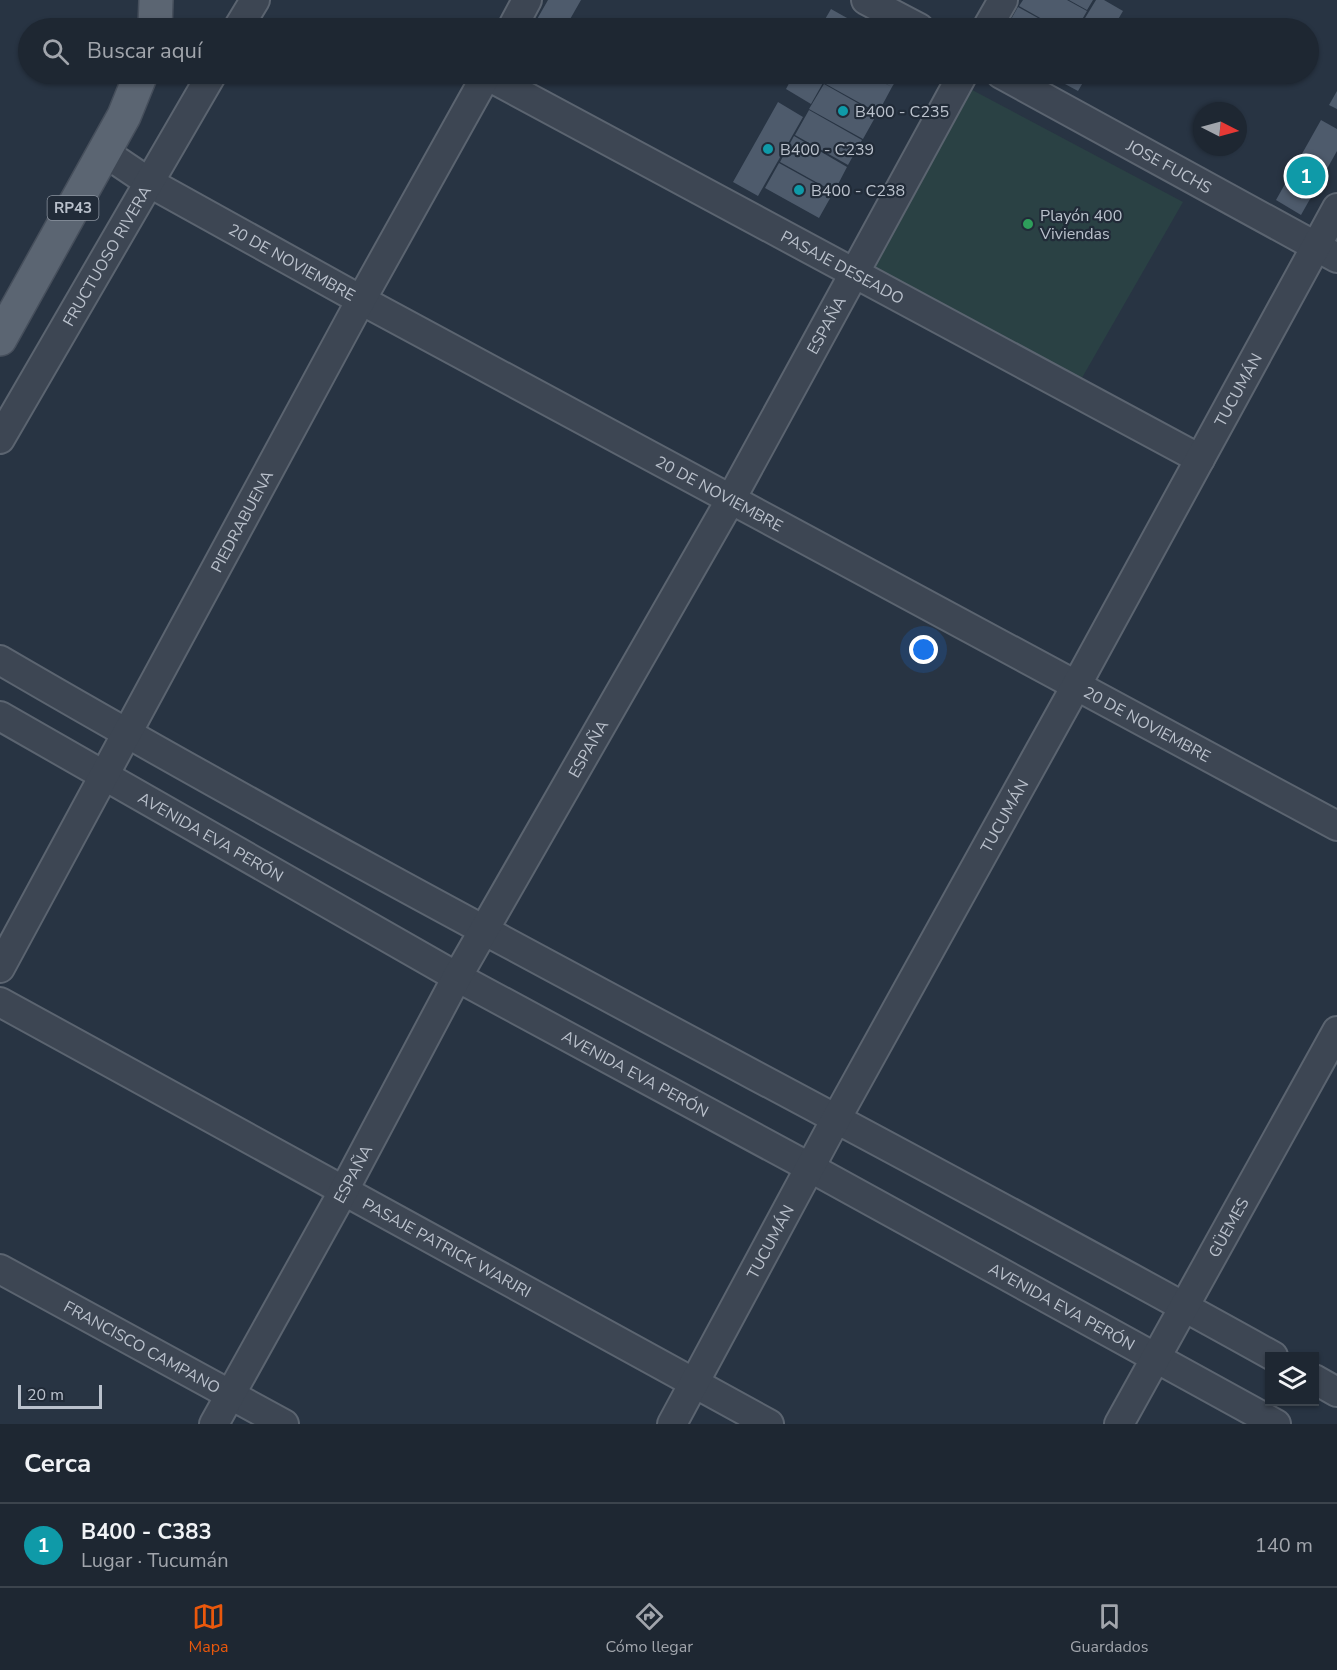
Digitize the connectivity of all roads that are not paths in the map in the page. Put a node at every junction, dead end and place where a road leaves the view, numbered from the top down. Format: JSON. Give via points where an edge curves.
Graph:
{"nodes":[{"id":1,"x":156,"y":0,"type":"edge"},
{"id":2,"x":255,"y":0,"type":"edge"},
{"id":3,"x":527,"y":0,"type":"edge"},
{"id":4,"x":866,"y":0,"type":"edge"},
{"id":5,"x":1003,"y":0,"type":"edge"},
{"id":6,"x":155,"y":18,"type":"edge"},
{"id":7,"x":244,"y":18,"type":"edge"},
{"id":8,"x":517,"y":18,"type":"edge"},
{"id":9,"x":900,"y":18,"type":"edge"},
{"id":10,"x":993,"y":18,"type":"edge"},
{"id":11,"x":137,"y":84,"type":"edge"},
{"id":12,"x":206,"y":84,"type":"edge"},
{"id":13,"x":481,"y":84,"type":"edge"},
{"id":14,"x":506,"y":84,"type":"edge"},
{"id":15,"x":958,"y":84,"type":"edge"},
{"id":16,"x":1019,"y":84,"type":"edge"},
{"id":17,"x":104,"y":152,"type":"junction"},
{"id":18,"x":150,"y":183,"type":"junction"},
{"id":19,"x":1337,"y":208,"type":"edge"},
{"id":20,"x":1326,"y":252,"type":"edge"},
{"id":21,"x":855,"y":272,"type":"junction"},
{"id":22,"x":361,"y":300,"type":"junction"},
{"id":23,"x":0,"y":339,"type":"edge"},
{"id":24,"x":0,"y":439,"type":"edge"},
{"id":25,"x":1200,"y":459,"type":"junction"},
{"id":26,"x":731,"y":499,"type":"junction"},
{"id":27,"x":0,"y":660,"type":"edge"},
{"id":28,"x":1077,"y":684,"type":"junction"},
{"id":29,"x":0,"y":716,"type":"edge"},
{"id":30,"x":127,"y":734,"type":"junction"},
{"id":31,"x":104,"y":775,"type":"junction"},
{"id":32,"x":1337,"y":826,"type":"edge"},
{"id":33,"x":484,"y":931,"type":"junction"},
{"id":34,"x":0,"y":968,"type":"edge"},
{"id":35,"x":457,"y":977,"type":"junction"},
{"id":36,"x":0,"y":1002,"type":"edge"},
{"id":37,"x":1337,"y":1031,"type":"edge"},
{"id":38,"x":836,"y":1119,"type":"junction"},
{"id":39,"x":809,"y":1167,"type":"junction"},
{"id":40,"x":344,"y":1190,"type":"junction"},
{"id":41,"x":0,"y":1269,"type":"edge"},
{"id":42,"x":1183,"y":1306,"type":"junction"},
{"id":43,"x":1266,"y":1352,"type":"edge"},
{"id":44,"x":1156,"y":1357,"type":"junction"},
{"id":45,"x":1319,"y":1382,"type":"edge"},
{"id":46,"x":694,"y":1383,"type":"junction"},
{"id":47,"x":1337,"y":1392,"type":"edge"},
{"id":48,"x":230,"y":1394,"type":"junction"},
{"id":49,"x":214,"y":1424,"type":"edge"},
{"id":50,"x":284,"y":1424,"type":"edge"},
{"id":51,"x":672,"y":1424,"type":"edge"},
{"id":52,"x":769,"y":1424,"type":"edge"},
{"id":53,"x":1119,"y":1424,"type":"edge"},
{"id":54,"x":1276,"y":1424,"type":"edge"}],
"edges":[{"from":1,"to":6,"type":"main road"},
{"from":2,"to":7,"type":"street"},
{"from":3,"to":8,"type":"street"},
{"from":4,"to":9,"type":"street"},
{"from":5,"to":10,"type":"street"},
{"from":11,"to":17,"type":"main road","number":"RP43"},
{"from":12,"to":18,"type":"street","name":"FRUCTUOSO RIVERA"},
{"from":13,"to":22,"type":"street","name":"PIEDRABUENA"},
{"from":14,"to":21,"type":"street","name":"PASAJE DESEADO"},
{"from":15,"to":21,"type":"street","name":"ESPAÑA"},
{"from":16,"to":20,"type":"street","name":"JOSE FUCHS"},
{"from":17,"to":18,"type":"street","name":"20 DE NOVIEMBRE"},
{"from":17,"to":23,"type":"main road","number":"RP43"},
{"from":18,"to":22,"type":"street","name":"20 DE NOVIEMBRE"},
{"from":18,"to":24,"type":"street","name":"FRUCTUOSO RIVERA"},
{"from":19,"to":20,"type":"street","name":"TUCUMÁN"},
{"from":20,"to":25,"type":"street","name":"TUCUMÁN"},
{"from":21,"to":25,"type":"street","name":"PASAJE DESEADO"},
{"from":21,"to":26,"type":"street","name":"ESPAÑA"},
{"from":22,"to":26,"type":"street","name":"20 DE NOVIEMBRE"},
{"from":22,"to":30,"type":"street","name":"PIEDRABUENA"},
{"from":25,"to":28,"type":"street","name":"TUCUMÁN"},
{"from":26,"to":28,"type":"street","name":"20 DE NOVIEMBRE"},
{"from":26,"to":33,"type":"street","name":"ESPAÑA"},
{"from":27,"to":30,"type":"street"},
{"from":28,"to":32,"type":"street","name":"20 DE NOVIEMBRE"},
{"from":28,"to":38,"type":"street","name":"TUCUMÁN"},
{"from":29,"to":31,"type":"street","name":"AVENIDA EVA PERÓN"},
{"from":30,"to":31,"type":"street","name":"PIEDRABUENA"},
{"from":30,"to":33,"type":"street"},
{"from":31,"to":34,"type":"street","name":"PIEDRABUENA"},
{"from":31,"to":35,"type":"street","name":"AVENIDA EVA PERÓN"},
{"from":33,"to":35,"type":"street","name":"ESPAÑA"},
{"from":33,"to":38,"type":"street"},
{"from":35,"to":39,"type":"street","name":"AVENIDA EVA PERÓN"},
{"from":35,"to":40,"type":"street","name":"ESPAÑA"},
{"from":36,"to":40,"type":"street","name":"PASAJE PATRICK WARJRI"},
{"from":37,"to":42,"type":"street","name":"GÜEMES"},
{"from":38,"to":39,"type":"street","name":"TUCUMÁN"},
{"from":38,"to":42,"type":"street"},
{"from":39,"to":44,"type":"street","name":"AVENIDA EVA PERÓN"},
{"from":39,"to":46,"type":"street","name":"TUCUMÁN"},
{"from":40,"to":46,"type":"street","name":"PASAJE PATRICK WARJRI"},
{"from":40,"to":48,"type":"street","name":"ESPAÑA"},
{"from":41,"to":48,"type":"street","name":"FRANCISCO CAMPANO"},
{"from":42,"to":43,"type":"street"},
{"from":42,"to":44,"type":"street","name":"GÜEMES"},
{"from":44,"to":53,"type":"street","name":"GÜEMES"},
{"from":44,"to":54,"type":"street","name":"AVENIDA EVA PERÓN"},
{"from":45,"to":47,"type":"street"},
{"from":46,"to":51,"type":"street","name":"TUCUMÁN"},
{"from":46,"to":52,"type":"street","name":"PASAJE PATRICK WARJRI"},
{"from":48,"to":49,"type":"street","name":"ESPAÑA"},
{"from":48,"to":50,"type":"street","name":"FRANCISCO CAMPANO"}]}
